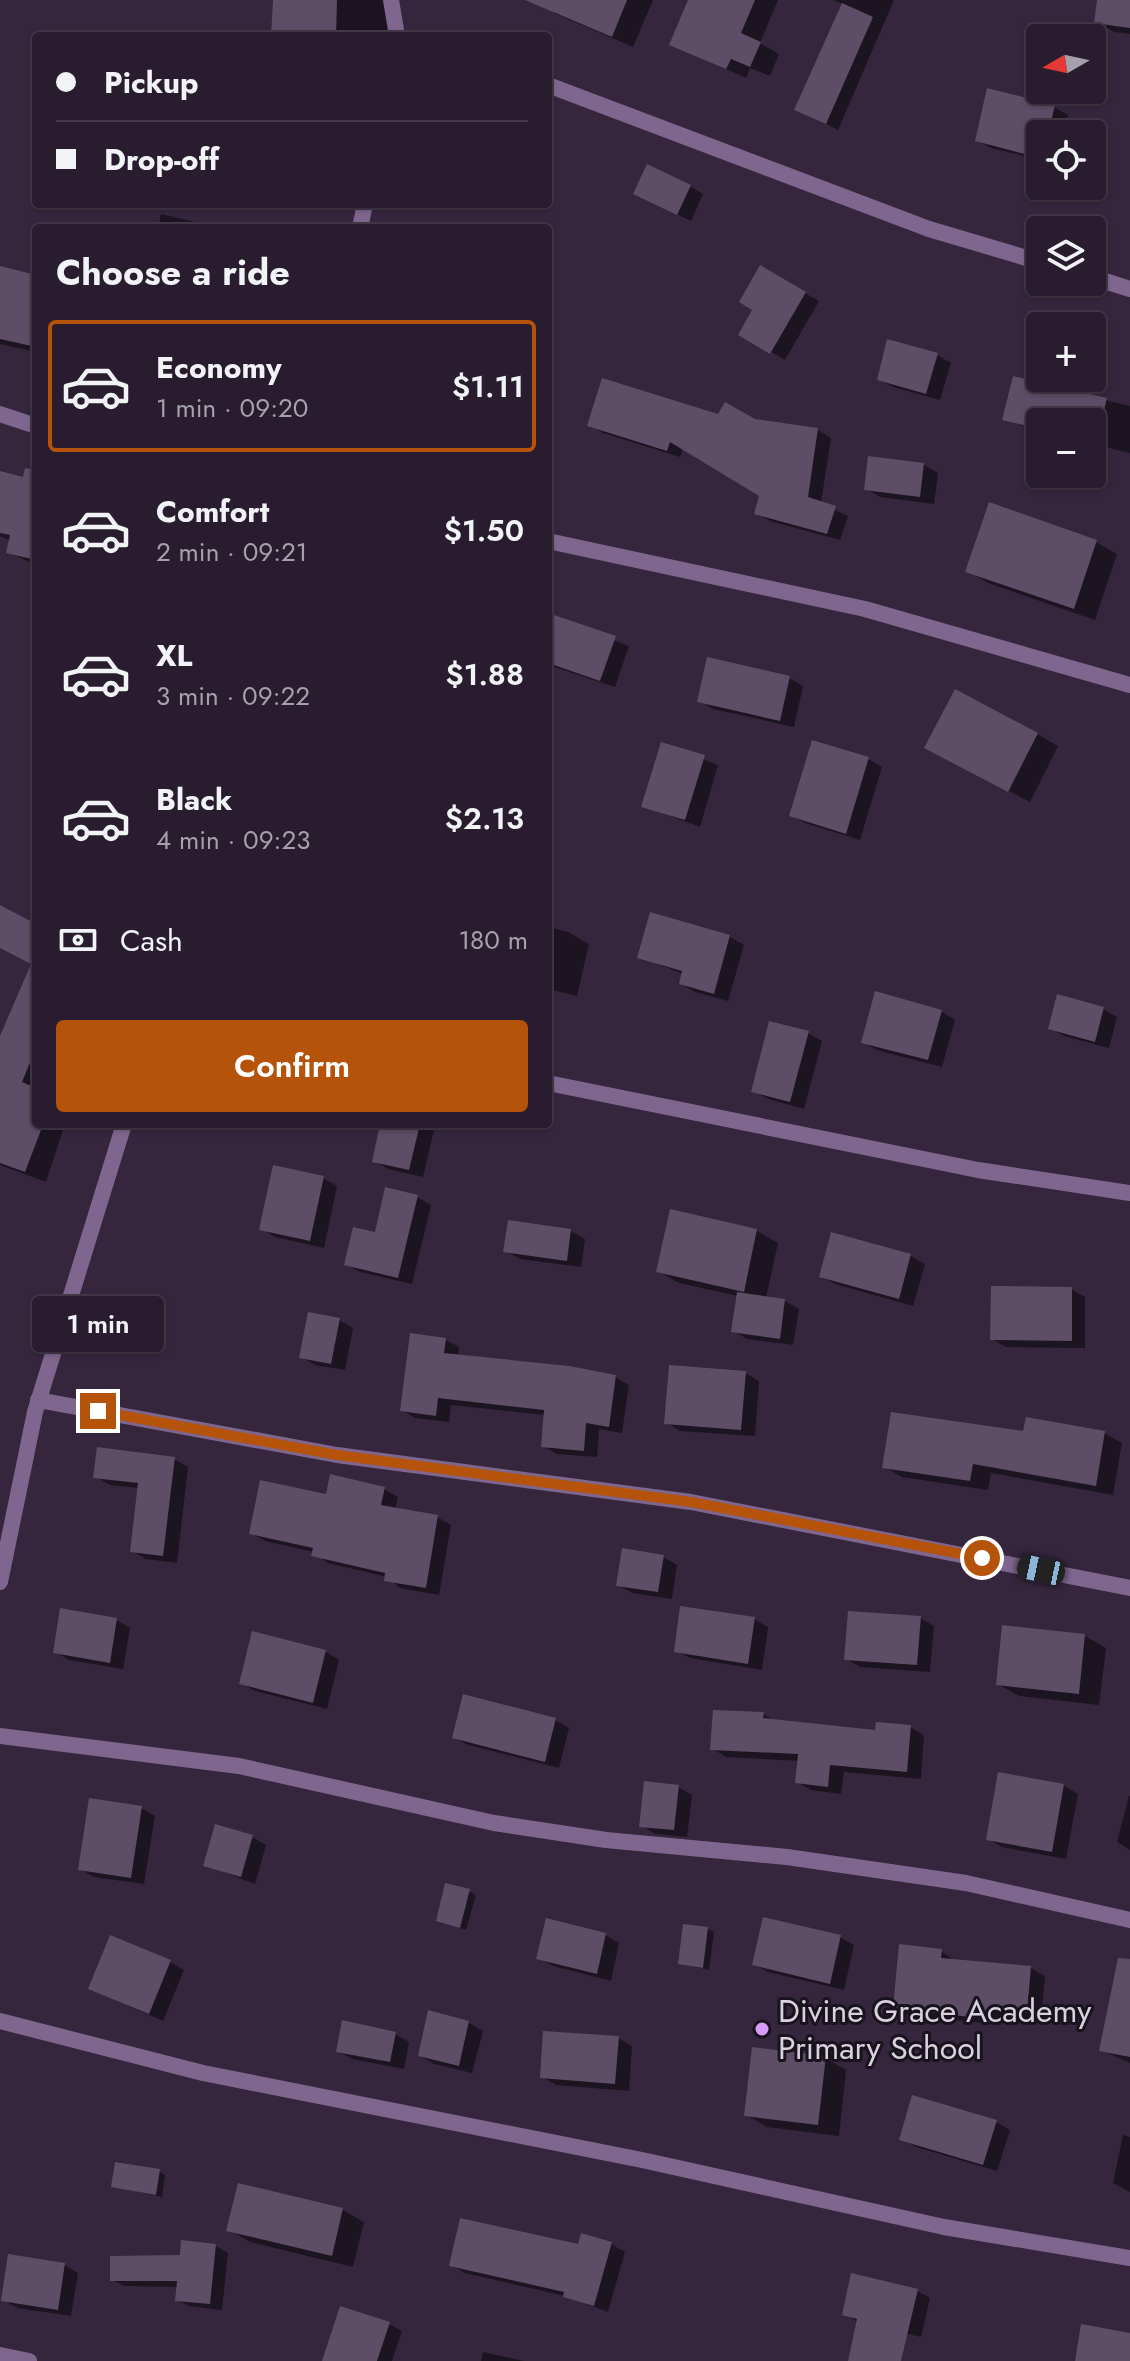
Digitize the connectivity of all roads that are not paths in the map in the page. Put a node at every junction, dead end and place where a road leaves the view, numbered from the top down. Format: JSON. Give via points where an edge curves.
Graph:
{"nodes":[{"id":1,"x":391,"y":0,"type":"edge"},
{"id":2,"x":396,"y":32,"type":"edge"},
{"id":3,"x":552,"y":87,"type":"edge"},
{"id":4,"x":1026,"y":258,"type":"edge"},
{"id":5,"x":1106,"y":281,"type":"edge"},
{"id":6,"x":1130,"y":289,"type":"edge"},
{"id":7,"x":0,"y":414,"type":"edge"},
{"id":8,"x":32,"y":425,"type":"edge"},
{"id":9,"x":552,"y":542,"type":"edge"},
{"id":10,"x":1130,"y":685,"type":"edge"},
{"id":11,"x":552,"y":1084,"type":"edge"},
{"id":12,"x":123,"y":1128,"type":"edge"},
{"id":13,"x":1130,"y":1193,"type":"edge"},
{"id":14,"x":38,"y":1400,"type":"junction"},
{"id":15,"x":0,"y":1582,"type":"edge"},
{"id":16,"x":1130,"y":1588,"type":"edge"},
{"id":17,"x":0,"y":1736,"type":"edge"},
{"id":18,"x":1130,"y":1920,"type":"edge"},
{"id":19,"x":0,"y":2021,"type":"edge"},
{"id":20,"x":1130,"y":2258,"type":"edge"},
{"id":21,"x":0,"y":2355,"type":"edge"},
{"id":22,"x":29,"y":2361,"type":"edge"}],
"edges":[{"from":1,"to":2,"type":"street"},
{"from":3,"to":4,"type":"street","via":[[929,229]]},
{"from":5,"to":6,"type":"street"},
{"from":7,"to":8,"type":"street"},
{"from":9,"to":10,"type":"street","via":[[865,609]]},
{"from":11,"to":13,"type":"street","via":[[978,1170]]},
{"from":12,"to":14,"type":"street"},
{"from":14,"to":15,"type":"street"},
{"from":14,"to":16,"type":"street","via":[[337,1455],[691,1502]]},
{"from":17,"to":18,"type":"street","via":[[239,1766],[494,1823],[966,1883]]},
{"from":19,"to":20,"type":"street","via":[[203,2073],[642,2160],[944,2227]]},
{"from":21,"to":22,"type":"street"}]}
